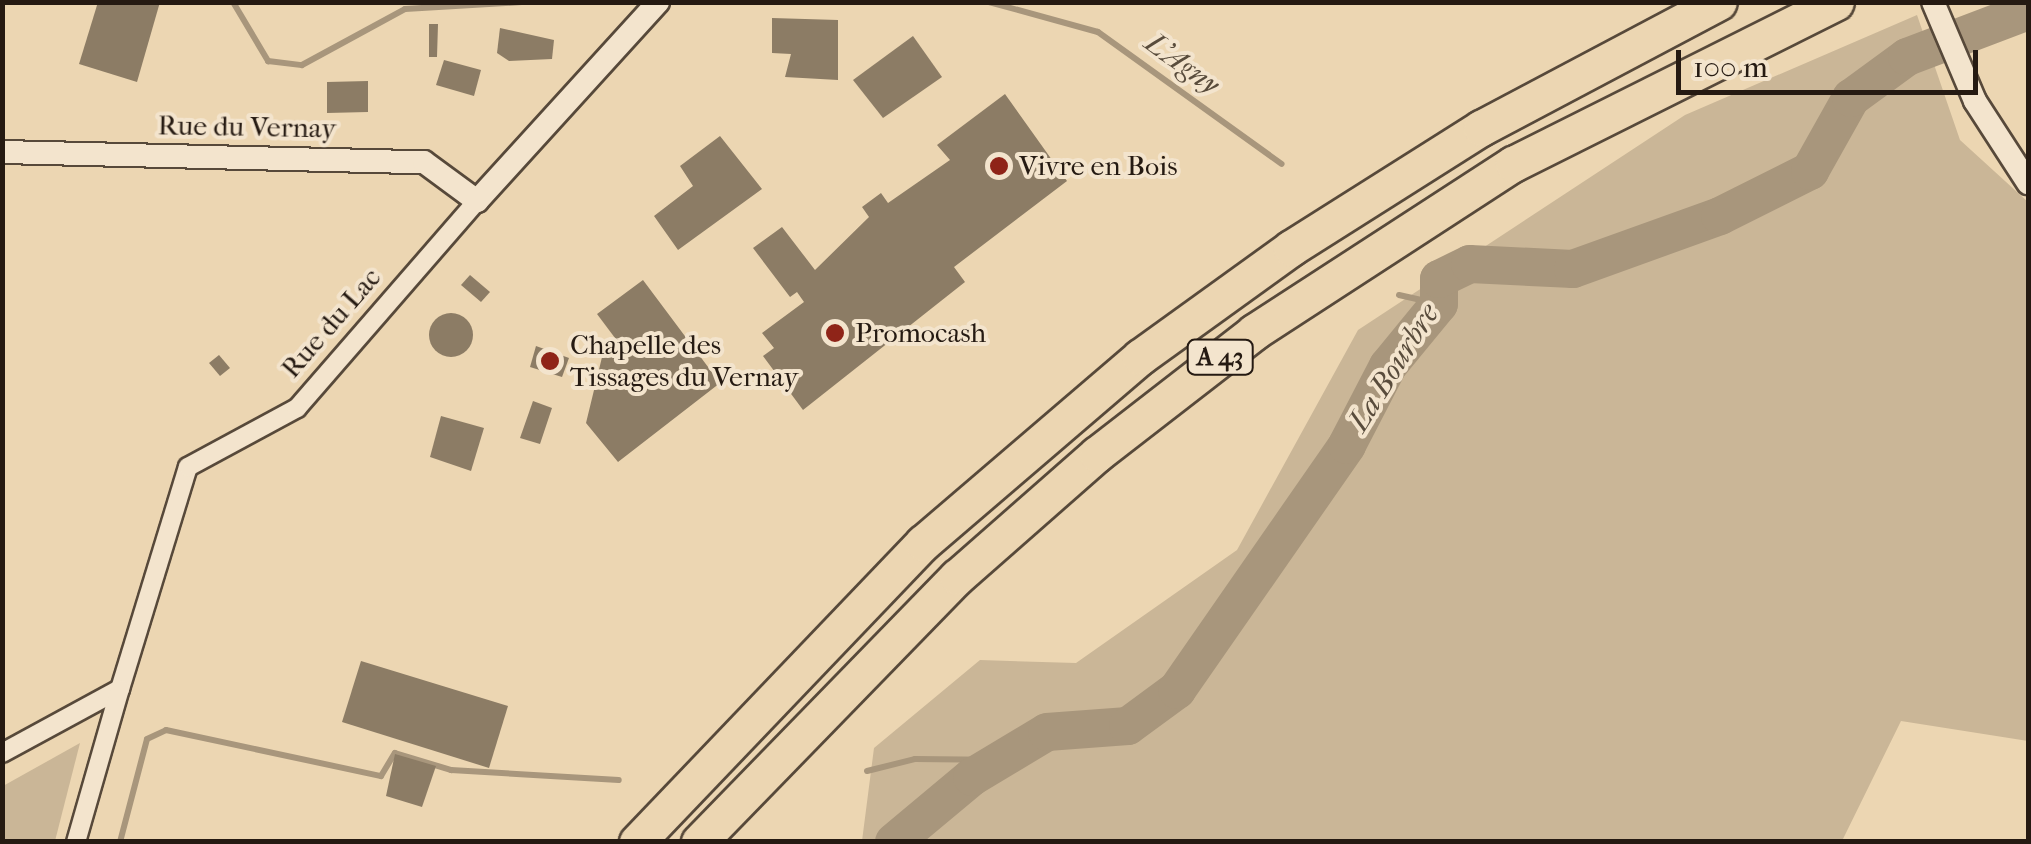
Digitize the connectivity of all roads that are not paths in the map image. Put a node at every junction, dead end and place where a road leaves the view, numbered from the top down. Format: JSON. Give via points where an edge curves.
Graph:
{"nodes":[{"id":1,"x":658,"y":2,"type":"edge"},
{"id":2,"x":1719,"y":2,"type":"edge"},
{"id":3,"x":1836,"y":2,"type":"edge"},
{"id":4,"x":1933,"y":2,"type":"edge"},
{"id":5,"x":2,"y":152,"type":"edge"},
{"id":6,"x":2028,"y":182,"type":"edge"},
{"id":7,"x":476,"y":201,"type":"junction"},
{"id":8,"x":120,"y":689,"type":"junction"},
{"id":9,"x":2,"y":753,"type":"edge"},
{"id":10,"x":76,"y":842,"type":"edge"},
{"id":11,"x":637,"y":842,"type":"edge"},
{"id":12,"x":699,"y":842,"type":"edge"}],
"edges":[{"from":1,"to":7,"type":"street","name":"Rue du Lac"},
{"from":2,"to":11,"type":"highway","number":"A 43","via":[[1481,128],[1291,248],[1140,358],[923,543]]},
{"from":3,"to":12,"type":"highway","number":"A 43","via":[[1513,164],[1227,352],[957,577]]},
{"from":4,"to":6,"type":"street","via":[[1975,101]]},
{"from":5,"to":7,"type":"street","name":"Rue du Vernay","via":[[424,162]]},
{"from":7,"to":8,"type":"street","name":"Rue du Lac","via":[[297,408],[188,467]]},
{"from":8,"to":9,"type":"street"},
{"from":8,"to":10,"type":"street","name":"Rue du Lac"}]}
